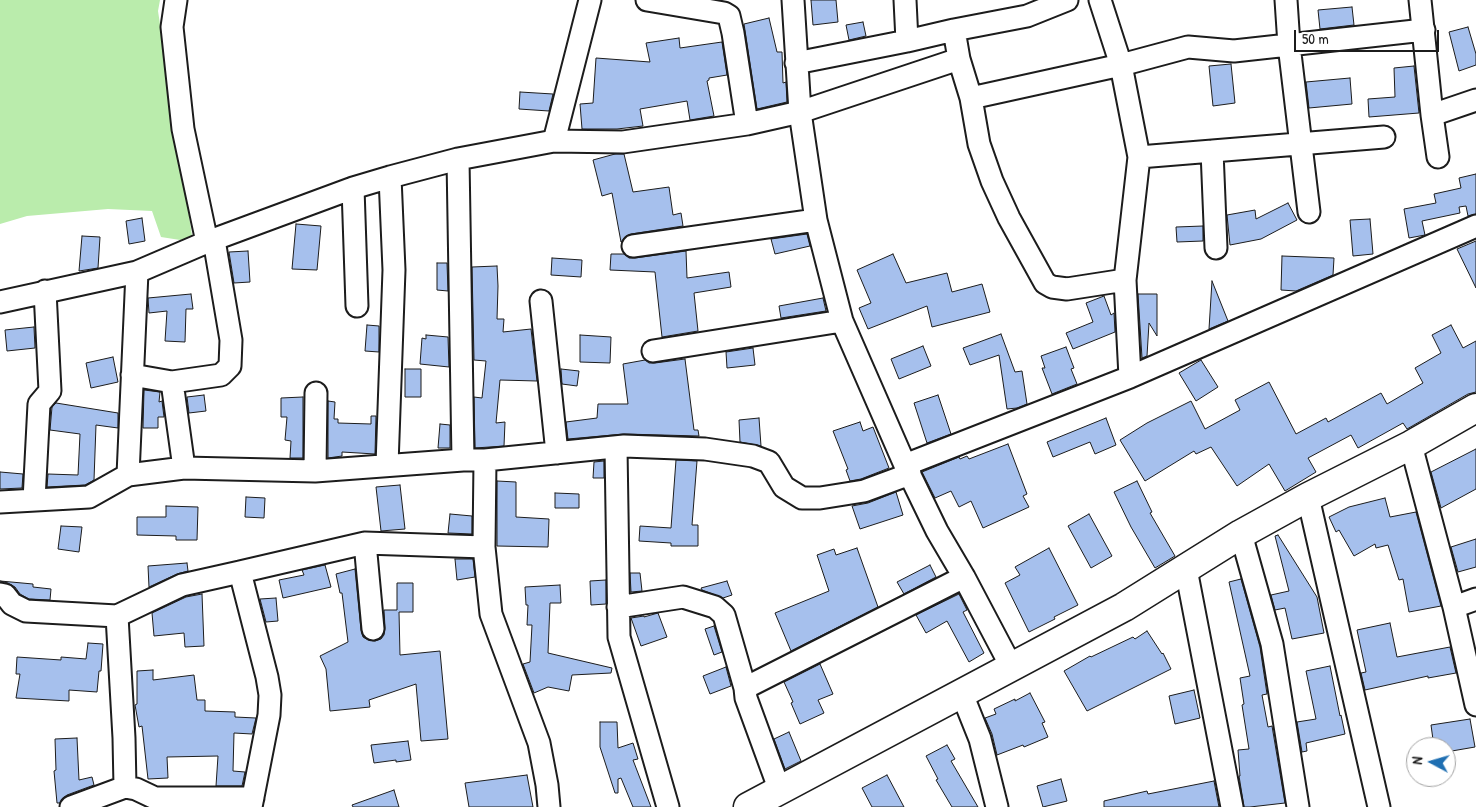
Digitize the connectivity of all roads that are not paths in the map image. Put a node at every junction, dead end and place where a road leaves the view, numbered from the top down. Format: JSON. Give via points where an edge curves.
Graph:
{"nodes":[{"id":1,"x":176,"y":0,"type":"edge"},
{"id":2,"x":590,"y":0,"type":"edge"},
{"id":3,"x":647,"y":0,"type":"edge"},
{"id":4,"x":793,"y":0,"type":"edge"},
{"id":5,"x":905,"y":0,"type":"edge"},
{"id":6,"x":1067,"y":0,"type":"edge"},
{"id":7,"x":1100,"y":0,"type":"edge"},
{"id":8,"x":1286,"y":0,"type":"edge"},
{"id":9,"x":1420,"y":0,"type":"edge"},
{"id":10,"x":954,"y":30,"type":"junction"},
{"id":11,"x":1424,"y":30,"type":"junction"},
{"id":12,"x":907,"y":41,"type":"junction"},
{"id":13,"x":1289,"y":45,"type":"junction"},
{"id":14,"x":959,"y":58,"type":"junction"},
{"id":15,"x":796,"y":63,"type":"junction"},
{"id":16,"x":1121,"y":66,"type":"junction"},
{"id":17,"x":971,"y":98,"type":"junction"},
{"id":18,"x":1476,"y":100,"type":"edge"},
{"id":19,"x":800,"y":112,"type":"junction"},
{"id":20,"x":1432,"y":115,"type":"junction"},
{"id":21,"x":747,"y":124,"type":"junction"},
{"id":22,"x":1384,"y":137,"type":"dead end"},
{"id":23,"x":554,"y":141,"type":"junction"},
{"id":24,"x":1300,"y":145,"type":"junction"},
{"id":25,"x":1212,"y":151,"type":"junction"},
{"id":26,"x":1139,"y":156,"type":"junction"},
{"id":27,"x":1438,"y":157,"type":"dead end"},
{"id":28,"x":458,"y":160,"type":"junction"},
{"id":29,"x":390,"y":177,"type":"junction"},
{"id":30,"x":353,"y":188,"type":"junction"},
{"id":31,"x":1309,"y":212,"type":"dead end"},
{"id":32,"x":816,"y":220,"type":"junction"},
{"id":33,"x":1476,"y":226,"type":"edge"},
{"id":34,"x":210,"y":241,"type":"junction"},
{"id":35,"x":633,"y":246,"type":"dead end"},
{"id":36,"x":1216,"y":248,"type":"dead end"},
{"id":37,"x":137,"y":272,"type":"junction"},
{"id":38,"x":1125,"y":280,"type":"junction"},
{"id":39,"x":45,"y":292,"type":"junction"},
{"id":40,"x":541,"y":301,"type":"dead end"},
{"id":41,"x":0,"y":302,"type":"edge"},
{"id":42,"x":356,"y":306,"type":"dead end"},
{"id":43,"x":842,"y":321,"type":"junction"},
{"id":44,"x":653,"y":351,"type":"dead end"},
{"id":45,"x":132,"y":375,"type":"junction"},
{"id":46,"x":1130,"y":377,"type":"junction"},
{"id":47,"x":172,"y":382,"type":"junction"},
{"id":48,"x":316,"y":393,"type":"dead end"},
{"id":49,"x":1476,"y":408,"type":"edge"},
{"id":50,"x":1411,"y":445,"type":"junction"},
{"id":51,"x":616,"y":448,"type":"junction"},
{"id":52,"x":558,"y":453,"type":"junction"},
{"id":53,"x":464,"y":460,"type":"junction"},
{"id":54,"x":485,"y":460,"type":"junction"},
{"id":55,"x":387,"y":465,"type":"junction"},
{"id":56,"x":184,"y":468,"type":"junction"},
{"id":57,"x":908,"y":469,"type":"junction"},
{"id":58,"x":315,"y":471,"type":"junction"},
{"id":59,"x":128,"y":475,"type":"junction"},
{"id":60,"x":1308,"y":497,"type":"junction"},
{"id":61,"x":34,"y":500,"type":"junction"},
{"id":62,"x":0,"y":502,"type":"edge"},
{"id":63,"x":1241,"y":534,"type":"junction"},
{"id":64,"x":365,"y":543,"type":"junction"},
{"id":65,"x":484,"y":547,"type":"junction"},
{"id":66,"x":1186,"y":569,"type":"junction"},
{"id":67,"x":240,"y":572,"type":"junction"},
{"id":68,"x":964,"y":576,"type":"junction"},
{"id":69,"x":0,"y":594,"type":"edge"},
{"id":70,"x":1476,"y":599,"type":"edge"},
{"id":71,"x":618,"y":607,"type":"junction"},
{"id":72,"x":1454,"y":607,"type":"junction"},
{"id":73,"x":118,"y":616,"type":"junction"},
{"id":74,"x":373,"y":629,"type":"dead end"},
{"id":75,"x":1012,"y":668,"type":"junction"},
{"id":76,"x":745,"y":688,"type":"junction"},
{"id":77,"x":962,"y":694,"type":"junction"},
{"id":78,"x":1476,"y":706,"type":"edge"},
{"id":79,"x":125,"y":787,"type":"junction"},
{"id":80,"x":107,"y":800,"type":"edge"},
{"id":81,"x":765,"y":801,"type":"edge"},
{"id":82,"x":252,"y":802,"type":"edge"},
{"id":83,"x":71,"y":807,"type":"edge"},
{"id":84,"x":549,"y":807,"type":"edge"},
{"id":85,"x":668,"y":807,"type":"edge"},
{"id":86,"x":997,"y":807,"type":"edge"},
{"id":87,"x":1232,"y":807,"type":"edge"},
{"id":88,"x":1298,"y":807,"type":"edge"},
{"id":89,"x":1379,"y":807,"type":"edge"}],
"edges":[{"from":1,"to":34,"type":"street","via":[[172,27],[182,129]]},
{"from":2,"to":23,"type":"street"},
{"from":3,"to":21,"type":"street","via":[[728,16],[734,33]]},
{"from":4,"to":15,"type":"street"},
{"from":5,"to":12,"type":"street"},
{"from":6,"to":10,"type":"street","via":[[1027,16]]},
{"from":7,"to":16,"type":"street"},
{"from":8,"to":13,"type":"street"},
{"from":9,"to":11,"type":"street"},
{"from":10,"to":12,"type":"street"},
{"from":10,"to":14,"type":"street"},
{"from":11,"to":13,"type":"street"},
{"from":11,"to":20,"type":"street"},
{"from":12,"to":15,"type":"street"},
{"from":13,"to":16,"type":"street","via":[[1234,51],[1188,47]]},
{"from":13,"to":24,"type":"street"},
{"from":14,"to":17,"type":"street"},
{"from":14,"to":19,"type":"street"},
{"from":15,"to":19,"type":"street"},
{"from":16,"to":17,"type":"street"},
{"from":16,"to":26,"type":"street"},
{"from":17,"to":38,"type":"street","via":[[979,144],[992,181],[1045,283],[1067,289]]},
{"from":18,"to":20,"type":"street"},
{"from":19,"to":21,"type":"street"},
{"from":19,"to":32,"type":"street"},
{"from":20,"to":27,"type":"street"},
{"from":21,"to":23,"type":"street","via":[[623,142]]},
{"from":22,"to":24,"type":"street"},
{"from":23,"to":28,"type":"street"},
{"from":24,"to":25,"type":"street"},
{"from":24,"to":31,"type":"street"},
{"from":25,"to":26,"type":"street"},
{"from":25,"to":36,"type":"street"},
{"from":26,"to":38,"type":"street"},
{"from":28,"to":29,"type":"street"},
{"from":28,"to":53,"type":"street"},
{"from":29,"to":30,"type":"street"},
{"from":29,"to":55,"type":"street","via":[[394,270]]},
{"from":30,"to":34,"type":"street"},
{"from":30,"to":42,"type":"street"},
{"from":32,"to":35,"type":"street"},
{"from":32,"to":43,"type":"street"},
{"from":33,"to":46,"type":"street"},
{"from":34,"to":37,"type":"street"},
{"from":34,"to":47,"type":"street","via":[[231,340],[230,366],[221,375]]},
{"from":37,"to":39,"type":"street"},
{"from":37,"to":45,"type":"street"},
{"from":38,"to":46,"type":"street"},
{"from":39,"to":41,"type":"street"},
{"from":39,"to":61,"type":"street","via":[[50,390],[39,404]]},
{"from":40,"to":52,"type":"street"},
{"from":43,"to":44,"type":"street"},
{"from":43,"to":57,"type":"street"},
{"from":45,"to":47,"type":"street"},
{"from":45,"to":59,"type":"street"},
{"from":46,"to":57,"type":"street"},
{"from":47,"to":56,"type":"street"},
{"from":48,"to":58,"type":"street"},
{"from":49,"to":50,"type":"street"},
{"from":50,"to":60,"type":"street"},
{"from":50,"to":72,"type":"street"},
{"from":51,"to":52,"type":"street"},
{"from":51,"to":57,"type":"street","via":[[705,449],[753,456],[769,462],[784,487],[802,498],[864,491]]},
{"from":51,"to":71,"type":"street"},
{"from":52,"to":54,"type":"street"},
{"from":53,"to":54,"type":"street"},
{"from":53,"to":55,"type":"street"},
{"from":54,"to":65,"type":"street"},
{"from":55,"to":58,"type":"street"},
{"from":56,"to":58,"type":"street"},
{"from":56,"to":59,"type":"street"},
{"from":57,"to":68,"type":"street","via":[[937,530]]},
{"from":59,"to":61,"type":"street","via":[[89,497]]},
{"from":60,"to":63,"type":"street"},
{"from":60,"to":89,"type":"street"},
{"from":61,"to":62,"type":"street"},
{"from":63,"to":66,"type":"street"},
{"from":63,"to":88,"type":"street","via":[[1272,644]]},
{"from":64,"to":65,"type":"street"},
{"from":64,"to":67,"type":"street"},
{"from":64,"to":74,"type":"street"},
{"from":65,"to":84,"type":"street","via":[[491,614],[539,743]]},
{"from":66,"to":75,"type":"street"},
{"from":66,"to":87,"type":"street"},
{"from":67,"to":73,"type":"street","via":[[182,585]]},
{"from":67,"to":82,"type":"street","via":[[270,695],[270,715]]},
{"from":68,"to":75,"type":"street"},
{"from":68,"to":76,"type":"street"},
{"from":69,"to":73,"type":"street","via":[[26,611]]},
{"from":70,"to":72,"type":"street"},
{"from":71,"to":76,"type":"street","via":[[683,597],[715,607],[724,615]]},
{"from":71,"to":85,"type":"street","via":[[619,637]]},
{"from":72,"to":78,"type":"street"},
{"from":73,"to":79,"type":"street"},
{"from":75,"to":77,"type":"street"},
{"from":76,"to":81,"type":"street"},
{"from":77,"to":81,"type":"street"},
{"from":77,"to":86,"type":"street","via":[[980,739]]},
{"from":79,"to":80,"type":"street"},
{"from":79,"to":82,"type":"street","via":[[155,798]]},
{"from":80,"to":83,"type":"street"}]}
